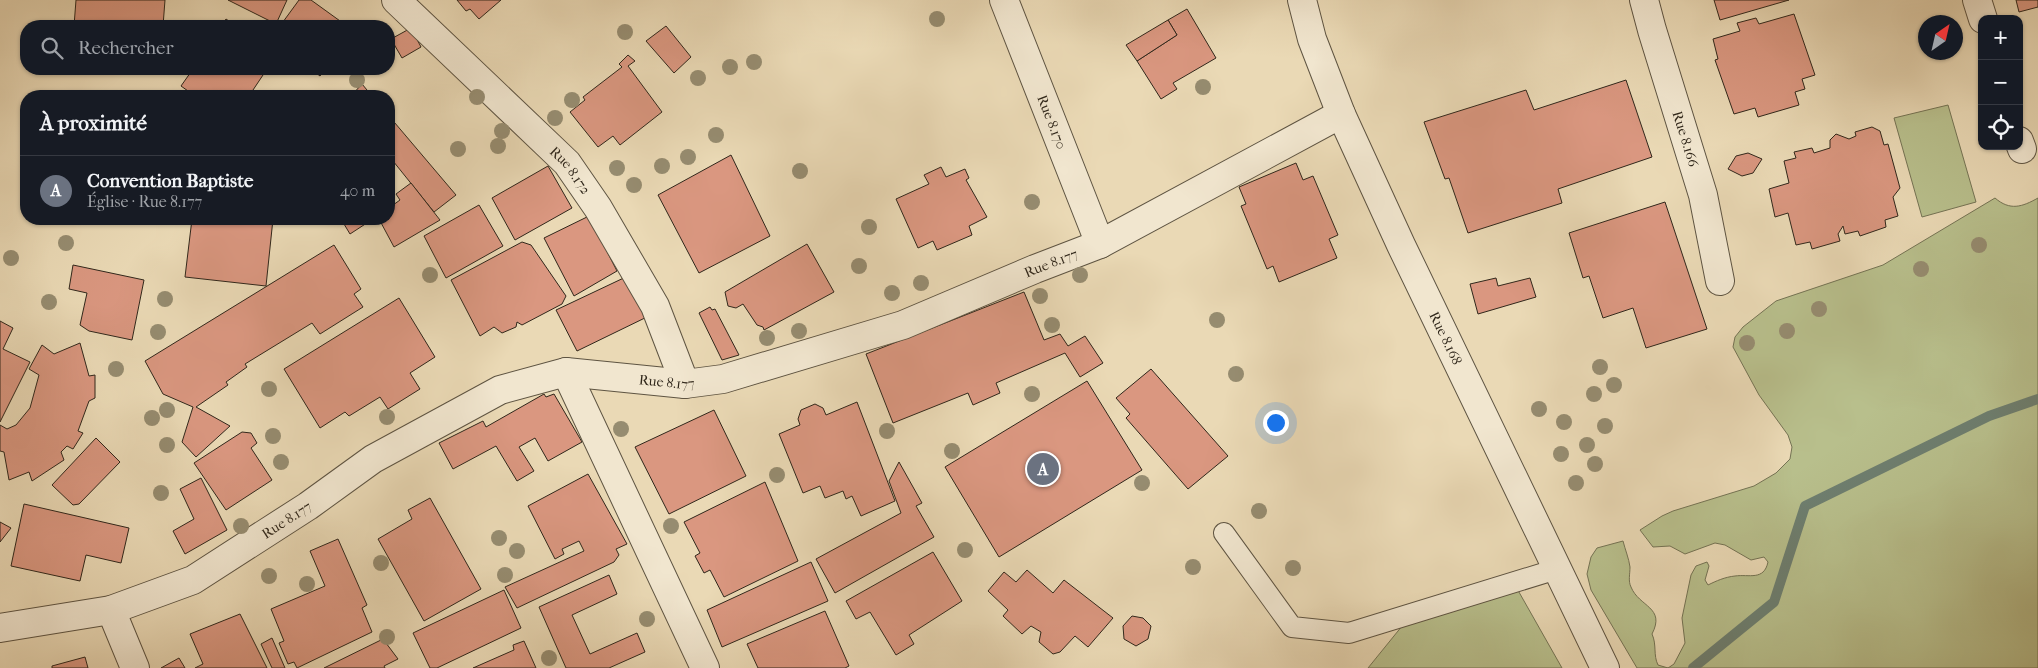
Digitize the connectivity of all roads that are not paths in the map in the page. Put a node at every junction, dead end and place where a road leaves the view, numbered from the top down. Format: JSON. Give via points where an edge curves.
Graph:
{"nodes":[{"id":1,"x":396,"y":0,"type":"edge"},
{"id":2,"x":1004,"y":0,"type":"edge"},
{"id":3,"x":1302,"y":0,"type":"edge"},
{"id":4,"x":1644,"y":0,"type":"edge"},
{"id":5,"x":1977,"y":0,"type":"edge"},
{"id":6,"x":1982,"y":15,"type":"edge"},
{"id":7,"x":1341,"y":114,"type":"junction"},
{"id":8,"x":1100,"y":244,"type":"junction"},
{"id":9,"x":1720,"y":281,"type":"dead end"},
{"id":10,"x":566,"y":372,"type":"junction"},
{"id":11,"x":685,"y":384,"type":"junction"},
{"id":12,"x":1224,"y":532,"type":"dead end"},
{"id":13,"x":1556,"y":568,"type":"junction"},
{"id":14,"x":111,"y":610,"type":"junction"},
{"id":15,"x":0,"y":628,"type":"edge"},
{"id":16,"x":135,"y":668,"type":"edge"},
{"id":17,"x":705,"y":668,"type":"edge"},
{"id":18,"x":1604,"y":668,"type":"edge"}],
"edges":[{"from":1,"to":11,"type":"street","name":"Rue 8.172","via":[[566,163],[598,208],[655,306]]},
{"from":2,"to":8,"type":"street","name":"Rue 8.170"},
{"from":3,"to":7,"type":"street","name":"Rue 8.168","via":[[1312,39]]},
{"from":4,"to":9,"type":"street","name":"Rue 8.166","via":[[1703,195]]},
{"from":5,"to":6,"type":"street"},
{"from":7,"to":8,"type":"street","name":"Rue 8.177"},
{"from":7,"to":13,"type":"street","name":"Rue 8.168"},
{"from":8,"to":11,"type":"street","name":"Rue 8.177","via":[[903,325],[723,379]]},
{"from":10,"to":11,"type":"street","name":"Rue 8.177"},
{"from":10,"to":14,"type":"street","name":"Rue 8.177","via":[[500,390],[373,459],[308,506],[193,580]]},
{"from":10,"to":17,"type":"street"},
{"from":12,"to":13,"type":"lane","via":[[1292,627],[1349,633]]},
{"from":13,"to":18,"type":"street","name":"Rue 8.168"},
{"from":14,"to":15,"type":"street","name":"Rue 8.177"},
{"from":14,"to":16,"type":"street"}]}
